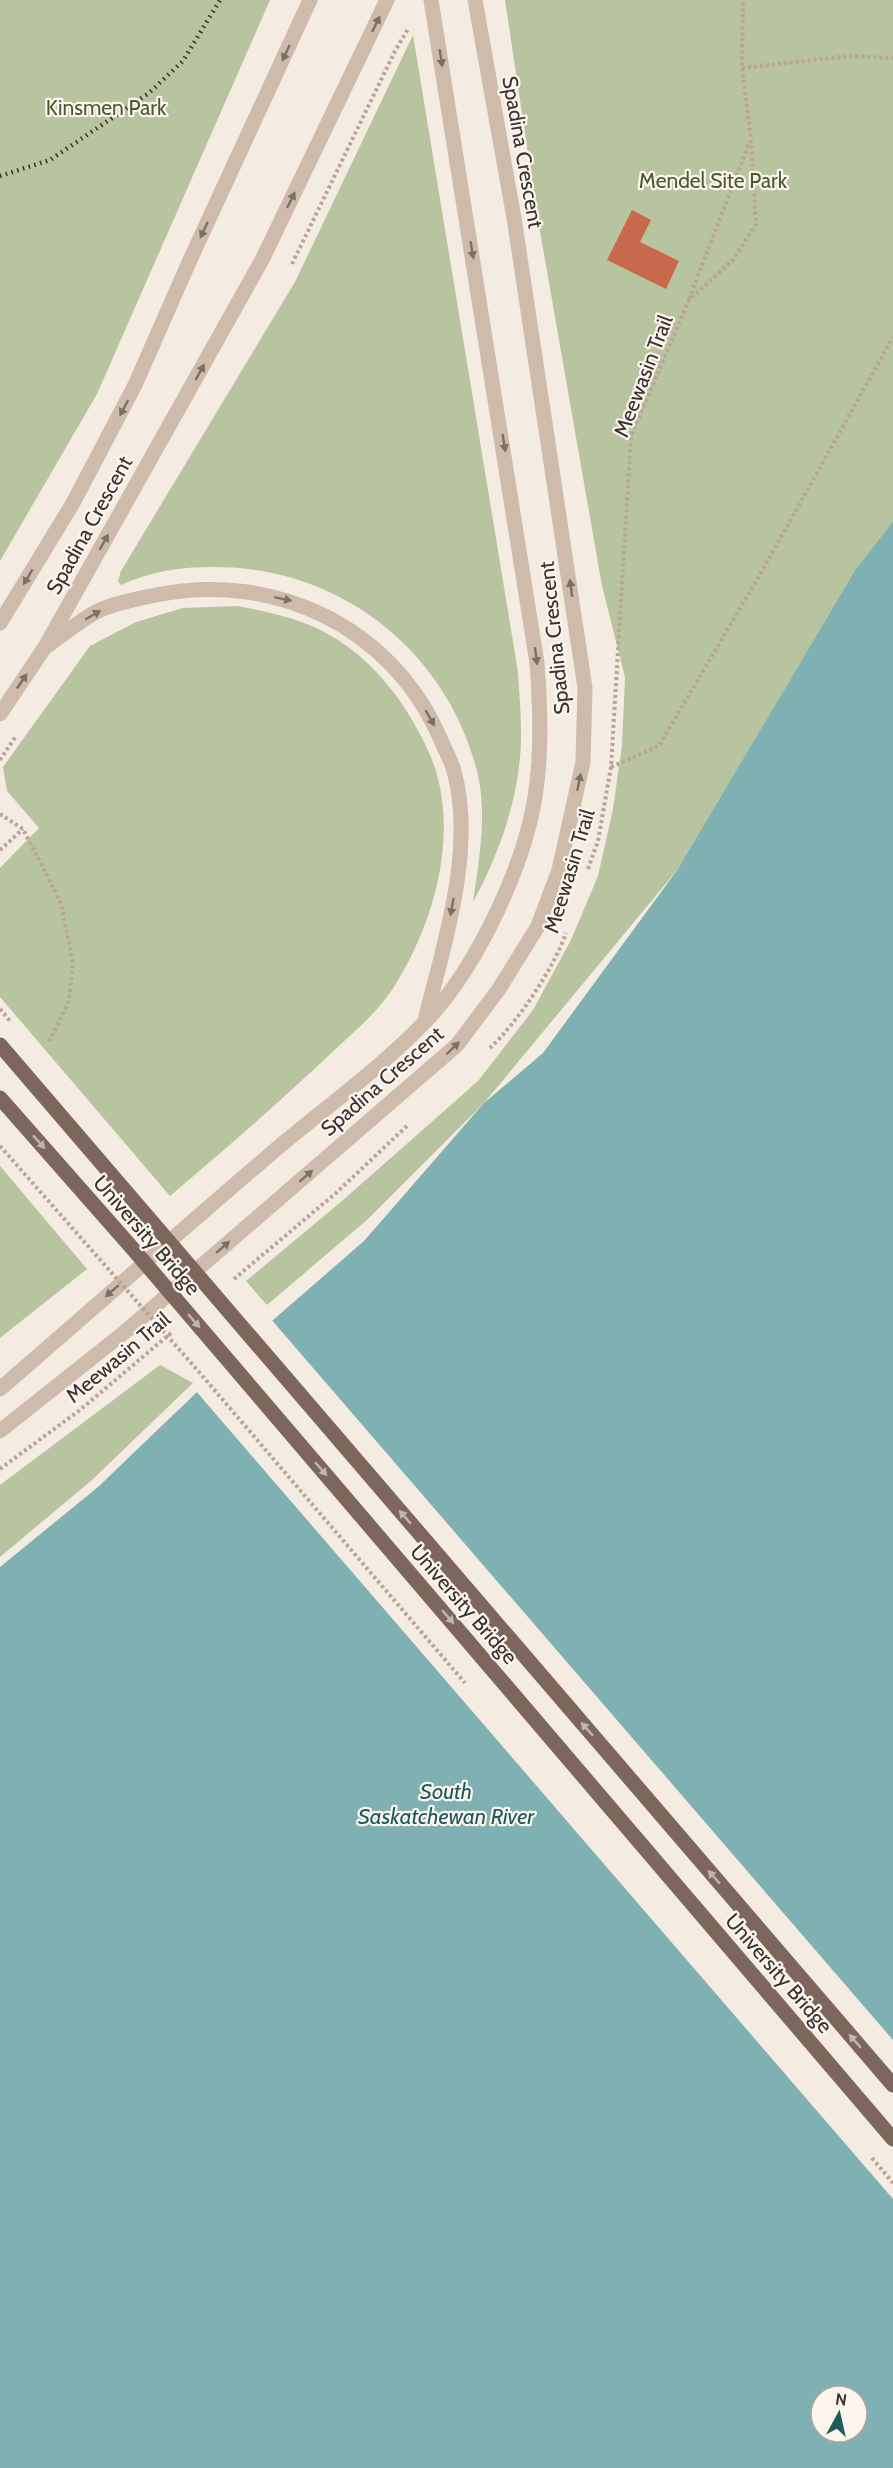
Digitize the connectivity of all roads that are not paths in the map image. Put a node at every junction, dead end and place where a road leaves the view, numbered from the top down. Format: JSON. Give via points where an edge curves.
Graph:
{"nodes":[{"id":1,"x":310,"y":0,"type":"edge"},
{"id":2,"x":387,"y":0,"type":"edge"},
{"id":3,"x":431,"y":0,"type":"edge"},
{"id":4,"x":475,"y":0,"type":"edge"},
{"id":5,"x":0,"y":623,"type":"edge"},
{"id":6,"x":45,"y":647,"type":"junction"},
{"id":7,"x":0,"y":714,"type":"edge"},
{"id":8,"x":424,"y":1023,"type":"junction"},
{"id":9,"x":0,"y":1045,"type":"edge"},
{"id":10,"x":0,"y":1098,"type":"edge"},
{"id":11,"x":0,"y":1389,"type":"edge"},
{"id":12,"x":0,"y":1431,"type":"edge"},
{"id":13,"x":893,"y":2085,"type":"edge"},
{"id":14,"x":893,"y":2139,"type":"edge"}],
"edges":[{"from":1,"to":5,"type":"street","name":"Spadina Crescent","one_way":true,"via":[[135,385],[73,503]]},
{"from":6,"to":2,"type":"street","name":"Spadina Crescent","one_way":true,"via":[[262,260]]},
{"from":3,"to":8,"type":"street","name":"Spadina Crescent","one_way":true,"via":[[519,534],[537,663],[541,724],[537,783],[523,851],[463,975]]},
{"from":12,"to":4,"type":"street","name":"Spadina Crescent","one_way":true,"via":[[126,1331],[457,1046],[538,926],[559,870],[583,762],[585,688],[514,218]]},
{"from":7,"to":6,"type":"street","name":"Spadina Crescent","one_way":true},
{"from":6,"to":8,"type":"street","one_way":true,"via":[[97,611],[185,589],[251,592],[297,602],[342,624],[376,650],[406,680],[432,721],[456,782],[461,827],[456,886]]},
{"from":8,"to":11,"type":"street","name":"Spadina Crescent","one_way":true},
{"from":13,"to":9,"type":"main road","name":"University Bridge","one_way":true,"bridge":true},
{"from":10,"to":14,"type":"main road","name":"University Bridge","one_way":true,"bridge":true}]}
